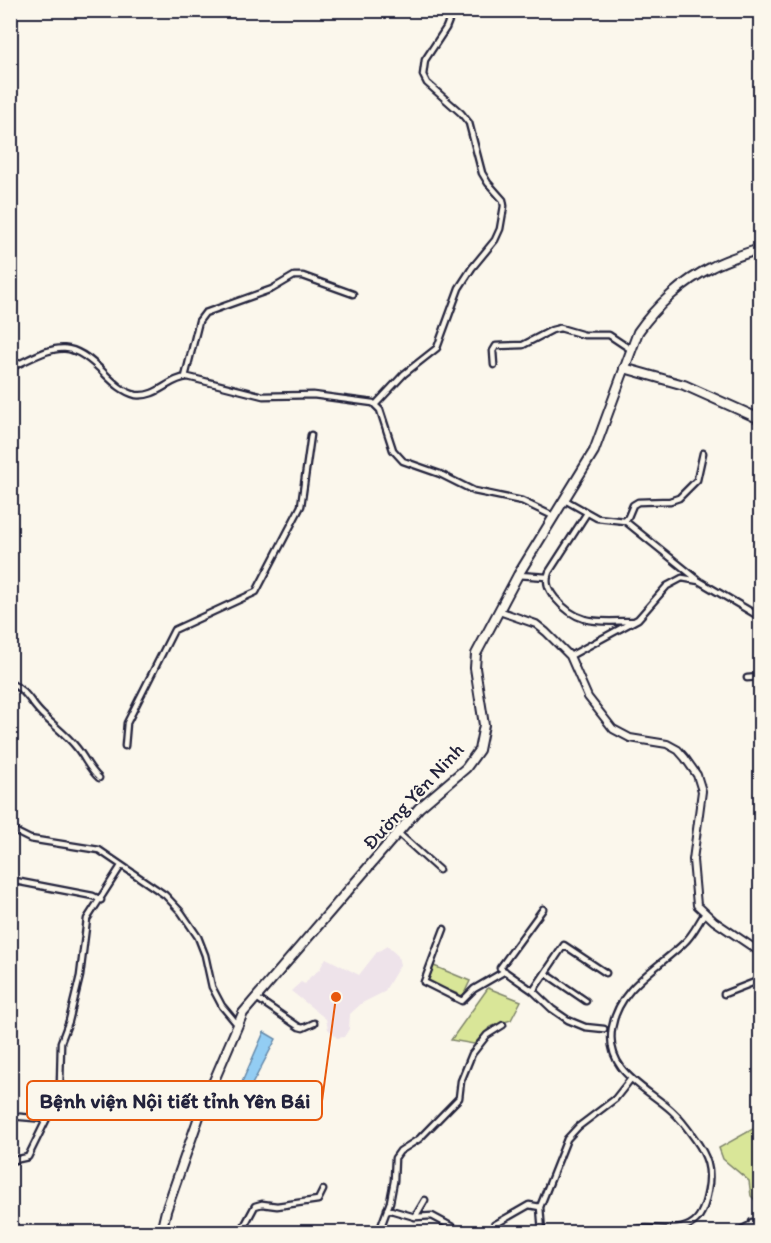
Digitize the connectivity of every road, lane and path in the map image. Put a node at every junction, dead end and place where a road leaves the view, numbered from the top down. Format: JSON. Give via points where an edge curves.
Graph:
{"nodes":[{"id":1,"x":453,"y":10,"type":"edge"},
{"id":2,"x":760,"y":249,"type":"edge"},
{"id":3,"x":353,"y":294,"type":"dead end"},
{"id":4,"x":630,"y":349,"type":"junction"},
{"id":5,"x":494,"y":365,"type":"dead end"},
{"id":6,"x":10,"y":368,"type":"edge"},
{"id":7,"x":624,"y":368,"type":"junction"},
{"id":8,"x":186,"y":377,"type":"junction"},
{"id":9,"x":376,"y":404,"type":"junction"},
{"id":10,"x":760,"y":419,"type":"edge"},
{"id":11,"x":311,"y":435,"type":"dead end"},
{"id":12,"x":703,"y":453,"type":"dead end"},
{"id":13,"x":565,"y":500,"type":"junction"},
{"id":14,"x":587,"y":513,"type":"junction"},
{"id":15,"x":553,"y":516,"type":"junction"},
{"id":16,"x":625,"y":521,"type":"junction"},
{"id":17,"x":518,"y":575,"type":"junction"},
{"id":18,"x":547,"y":577,"type":"junction"},
{"id":19,"x":699,"y":581,"type":"junction"},
{"id":20,"x":499,"y":611,"type":"junction"},
{"id":21,"x":760,"y":617,"type":"edge"},
{"id":22,"x":634,"y":621,"type":"junction"},
{"id":23,"x":570,"y":657,"type":"junction"},
{"id":24,"x":760,"y":677,"type":"edge"},
{"id":25,"x":747,"y":678,"type":"dead end"},
{"id":26,"x":10,"y":683,"type":"edge"},
{"id":27,"x":126,"y":746,"type":"dead end"},
{"id":28,"x":99,"y":778,"type":"dead end"},
{"id":29,"x":10,"y":829,"type":"edge"},
{"id":30,"x":398,"y":833,"type":"junction"},
{"id":31,"x":121,"y":866,"type":"junction"},
{"id":32,"x":440,"y":870,"type":"dead end"},
{"id":33,"x":10,"y":880,"type":"edge"},
{"id":34,"x":101,"y":900,"type":"junction"},
{"id":35,"x":543,"y":909,"type":"dead end"},
{"id":36,"x":705,"y":913,"type":"junction"},
{"id":37,"x":444,"y":929,"type":"dead end"},
{"id":38,"x":760,"y":952,"type":"edge"},
{"id":39,"x":505,"y":971,"type":"junction"},
{"id":40,"x":545,"y":973,"type":"junction"},
{"id":41,"x":606,"y":973,"type":"dead end"},
{"id":42,"x":760,"y":980,"type":"edge"},
{"id":43,"x":533,"y":991,"type":"junction"},
{"id":44,"x":724,"y":994,"type":"dead end"},
{"id":45,"x":255,"y":997,"type":"junction"},
{"id":46,"x":586,"y":1001,"type":"dead end"},
{"id":47,"x":314,"y":1023,"type":"dead end"},
{"id":48,"x":237,"y":1024,"type":"junction"},
{"id":49,"x":503,"y":1025,"type":"dead end"},
{"id":50,"x":604,"y":1029,"type":"dead end"},
{"id":51,"x":630,"y":1080,"type":"junction"},
{"id":52,"x":10,"y":1116,"type":"edge"},
{"id":53,"x":45,"y":1119,"type":"junction"},
{"id":54,"x":10,"y":1161,"type":"edge"},
{"id":55,"x":323,"y":1190,"type":"dead end"},
{"id":56,"x":425,"y":1200,"type":"dead end"},
{"id":57,"x":540,"y":1208,"type":"junction"},
{"id":58,"x":387,"y":1209,"type":"junction"},
{"id":59,"x":415,"y":1216,"type":"junction"},
{"id":60,"x":752,"y":1222,"type":"dead end"},
{"id":61,"x":494,"y":1225,"type":"dead end"},
{"id":62,"x":458,"y":1230,"type":"dead end"},
{"id":63,"x":161,"y":1233,"type":"edge"},
{"id":64,"x":241,"y":1233,"type":"edge"},
{"id":65,"x":379,"y":1233,"type":"edge"},
{"id":66,"x":542,"y":1233,"type":"edge"},
{"id":67,"x":628,"y":1233,"type":"edge"},
{"id":68,"x":737,"y":1233,"type":"edge"}],
"edges":[{"from":1,"to":9,"type":"street","via":[[423,64],[423,78],[469,123],[480,169],[503,200],[503,213],[497,237],[459,288],[437,348],[404,374]]},
{"from":2,"to":4,"type":"main road","name":"Đường Yên Ninh","via":[[712,266],[666,299],[646,319]]},
{"from":3,"to":8,"type":"street","via":[[296,275],[272,289],[205,313],[199,321]]},
{"from":4,"to":5,"type":"street","via":[[609,335],[557,329],[522,345],[496,346]]},
{"from":4,"to":7,"type":"main road","name":"Đường Yên Ninh"},
{"from":6,"to":8,"type":"street","via":[[42,352],[61,348],[86,356],[115,384],[134,394],[157,392]]},
{"from":7,"to":10,"type":"main road","via":[[684,385]]},
{"from":7,"to":13,"type":"main road","name":"Đường Yên Ninh","via":[[598,442]]},
{"from":8,"to":9,"type":"street","via":[[263,396],[313,395]]},
{"from":9,"to":15,"type":"street","via":[[393,450],[403,461],[470,490],[522,501]]},
{"from":11,"to":27,"type":"street","via":[[301,507],[256,592],[174,630],[127,723]]},
{"from":12,"to":16,"type":"street","via":[[695,484],[672,501],[638,502]]},
{"from":13,"to":14,"type":"street"},
{"from":13,"to":15,"type":"main road","name":"Đường Yên Ninh"},
{"from":14,"to":16,"type":"street"},
{"from":14,"to":18,"type":"street"},
{"from":15,"to":17,"type":"main road","name":"Đường Yên Ninh"},
{"from":16,"to":19,"type":"street"},
{"from":17,"to":18,"type":"street"},
{"from":17,"to":20,"type":"main road","name":"Đường Yên Ninh"},
{"from":18,"to":22,"type":"street","via":[[550,592],[573,616]]},
{"from":19,"to":21,"type":"street"},
{"from":19,"to":22,"type":"street","via":[[674,581]]},
{"from":20,"to":23,"type":"street","via":[[541,627]]},
{"from":20,"to":30,"type":"main road","name":"Đường Yên Ninh","via":[[476,654],[484,725],[479,750],[466,768],[423,804]]},
{"from":22,"to":23,"type":"street"},
{"from":23,"to":36,"type":"street","via":[[588,697],[613,729],[630,738],[672,747],[697,776],[702,799],[693,872],[697,904]]},
{"from":24,"to":25,"type":"street"},
{"from":26,"to":28,"type":"street","via":[[25,691],[32,704],[72,742]]},
{"from":29,"to":31,"type":"street","via":[[30,839],[99,850]]},
{"from":30,"to":32,"type":"street"},
{"from":30,"to":45,"type":"main road","name":"Đường Yên Ninh"},
{"from":31,"to":34,"type":"street"},
{"from":31,"to":48,"type":"street","via":[[165,895],[181,912],[201,944],[212,987]]},
{"from":33,"to":34,"type":"street"},
{"from":34,"to":53,"type":"street","via":[[87,919],[80,976],[61,1042],[60,1085]]},
{"from":35,"to":39,"type":"street","via":[[500,968]]},
{"from":36,"to":38,"type":"street"},
{"from":36,"to":51,"type":"street","via":[[684,943],[640,979],[617,1013],[612,1043],[616,1059]]},
{"from":37,"to":39,"type":"street","via":[[424,982],[462,1001]]},
{"from":39,"to":43,"type":"street"},
{"from":40,"to":41,"type":"street","via":[[564,945]]},
{"from":40,"to":43,"type":"street"},
{"from":40,"to":46,"type":"street"},
{"from":42,"to":44,"type":"street"},
{"from":43,"to":50,"type":"street","via":[[568,1020]]},
{"from":45,"to":47,"type":"street","via":[[299,1027]]},
{"from":45,"to":48,"type":"main road","name":"Đường Yên Ninh"},
{"from":48,"to":63,"type":"main road","name":"Đường Yên Ninh","via":[[201,1111]]},
{"from":49,"to":58,"type":"street","via":[[487,1035],[472,1054],[459,1098],[395,1158]]},
{"from":51,"to":57,"type":"street","via":[[615,1099],[570,1135]]},
{"from":51,"to":67,"type":"street","via":[[683,1123],[704,1152],[710,1176],[701,1213],[692,1224],[673,1229],[643,1227]]},
{"from":52,"to":53,"type":"street"},
{"from":53,"to":54,"type":"street","via":[[28,1157]]},
{"from":55,"to":64,"type":"street","via":[[318,1200],[256,1205]]},
{"from":56,"to":59,"type":"street"},
{"from":57,"to":61,"type":"street","via":[[529,1205]]},
{"from":57,"to":66,"type":"street"},
{"from":58,"to":59,"type":"street"},
{"from":58,"to":65,"type":"street"},
{"from":59,"to":62,"type":"street","via":[[432,1216]]},
{"from":60,"to":68,"type":"street"}]}
